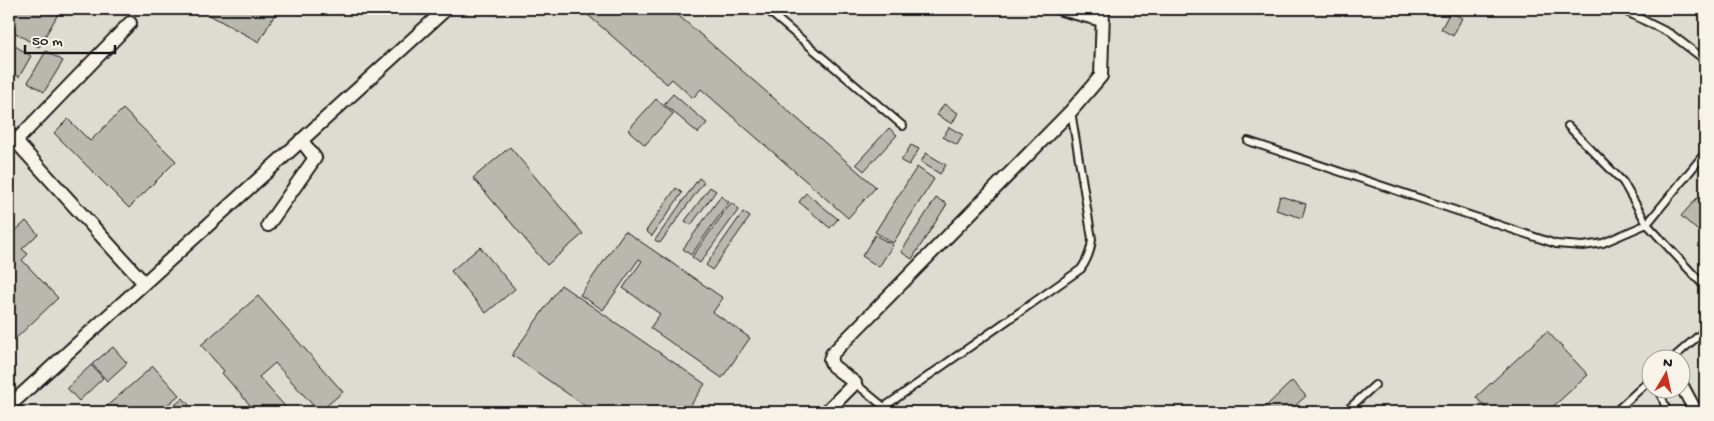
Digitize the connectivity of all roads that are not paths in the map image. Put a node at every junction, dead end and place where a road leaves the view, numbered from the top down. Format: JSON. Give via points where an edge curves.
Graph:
{"nodes":[{"id":1,"x":446,"y":9,"type":"edge"},
{"id":2,"x":766,"y":9,"type":"edge"},
{"id":3,"x":1061,"y":9,"type":"edge"},
{"id":4,"x":1621,"y":9,"type":"edge"},
{"id":5,"x":1103,"y":14,"type":"edge"},
{"id":6,"x":130,"y":23,"type":"dead end"},
{"id":7,"x":1705,"y":60,"type":"edge"},
{"id":8,"x":1071,"y":111,"type":"junction"},
{"id":9,"x":903,"y":126,"type":"dead end"},
{"id":10,"x":1568,"y":126,"type":"dead end"},
{"id":11,"x":12,"y":138,"type":"edge"},
{"id":12,"x":301,"y":140,"type":"junction"},
{"id":13,"x":1248,"y":141,"type":"dead end"},
{"id":14,"x":1705,"y":153,"type":"edge"},
{"id":15,"x":1647,"y":224,"type":"junction"},
{"id":16,"x":268,"y":225,"type":"dead end"},
{"id":17,"x":144,"y":283,"type":"junction"},
{"id":18,"x":1705,"y":287,"type":"edge"},
{"id":19,"x":1705,"y":330,"type":"edge"},
{"id":20,"x":1684,"y":348,"type":"edge"},
{"id":21,"x":855,"y":383,"type":"junction"},
{"id":22,"x":1375,"y":385,"type":"dead end"},
{"id":23,"x":1642,"y":387,"type":"edge"},
{"id":24,"x":1662,"y":398,"type":"edge"},
{"id":25,"x":1688,"y":398,"type":"edge"},
{"id":26,"x":9,"y":406,"type":"edge"},
{"id":27,"x":885,"y":410,"type":"edge"},
{"id":28,"x":826,"y":412,"type":"edge"},
{"id":29,"x":1345,"y":412,"type":"edge"},
{"id":30,"x":1615,"y":412,"type":"edge"},
{"id":31,"x":1667,"y":412,"type":"edge"},
{"id":32,"x":1696,"y":412,"type":"edge"}],
"edges":[{"from":1,"to":12,"type":"street"},
{"from":2,"to":9,"type":"lane"},
{"from":3,"to":5,"type":"street"},
{"from":4,"to":7,"type":"lane","via":[[1671,34]]},
{"from":5,"to":8,"type":"street","via":[[1101,76]]},
{"from":6,"to":11,"type":"street"},
{"from":8,"to":21,"type":"street","via":[[832,354],[833,366]]},
{"from":8,"to":27,"type":"lane","via":[[1092,239],[1092,248],[1082,269]]},
{"from":10,"to":15,"type":"lane","via":[[1623,182]]},
{"from":11,"to":17,"type":"street"},
{"from":12,"to":16,"type":"street","via":[[315,158]]},
{"from":12,"to":17,"type":"street"},
{"from":13,"to":15,"type":"lane","via":[[1556,244],[1583,246],[1603,243]]},
{"from":14,"to":15,"type":"lane"},
{"from":15,"to":18,"type":"lane"},
{"from":17,"to":26,"type":"street"},
{"from":19,"to":20,"type":"lane"},
{"from":21,"to":27,"type":"lane"},
{"from":21,"to":28,"type":"street"},
{"from":22,"to":29,"type":"lane"},
{"from":23,"to":30,"type":"lane"},
{"from":24,"to":31,"type":"lane"},
{"from":25,"to":32,"type":"street"}]}
